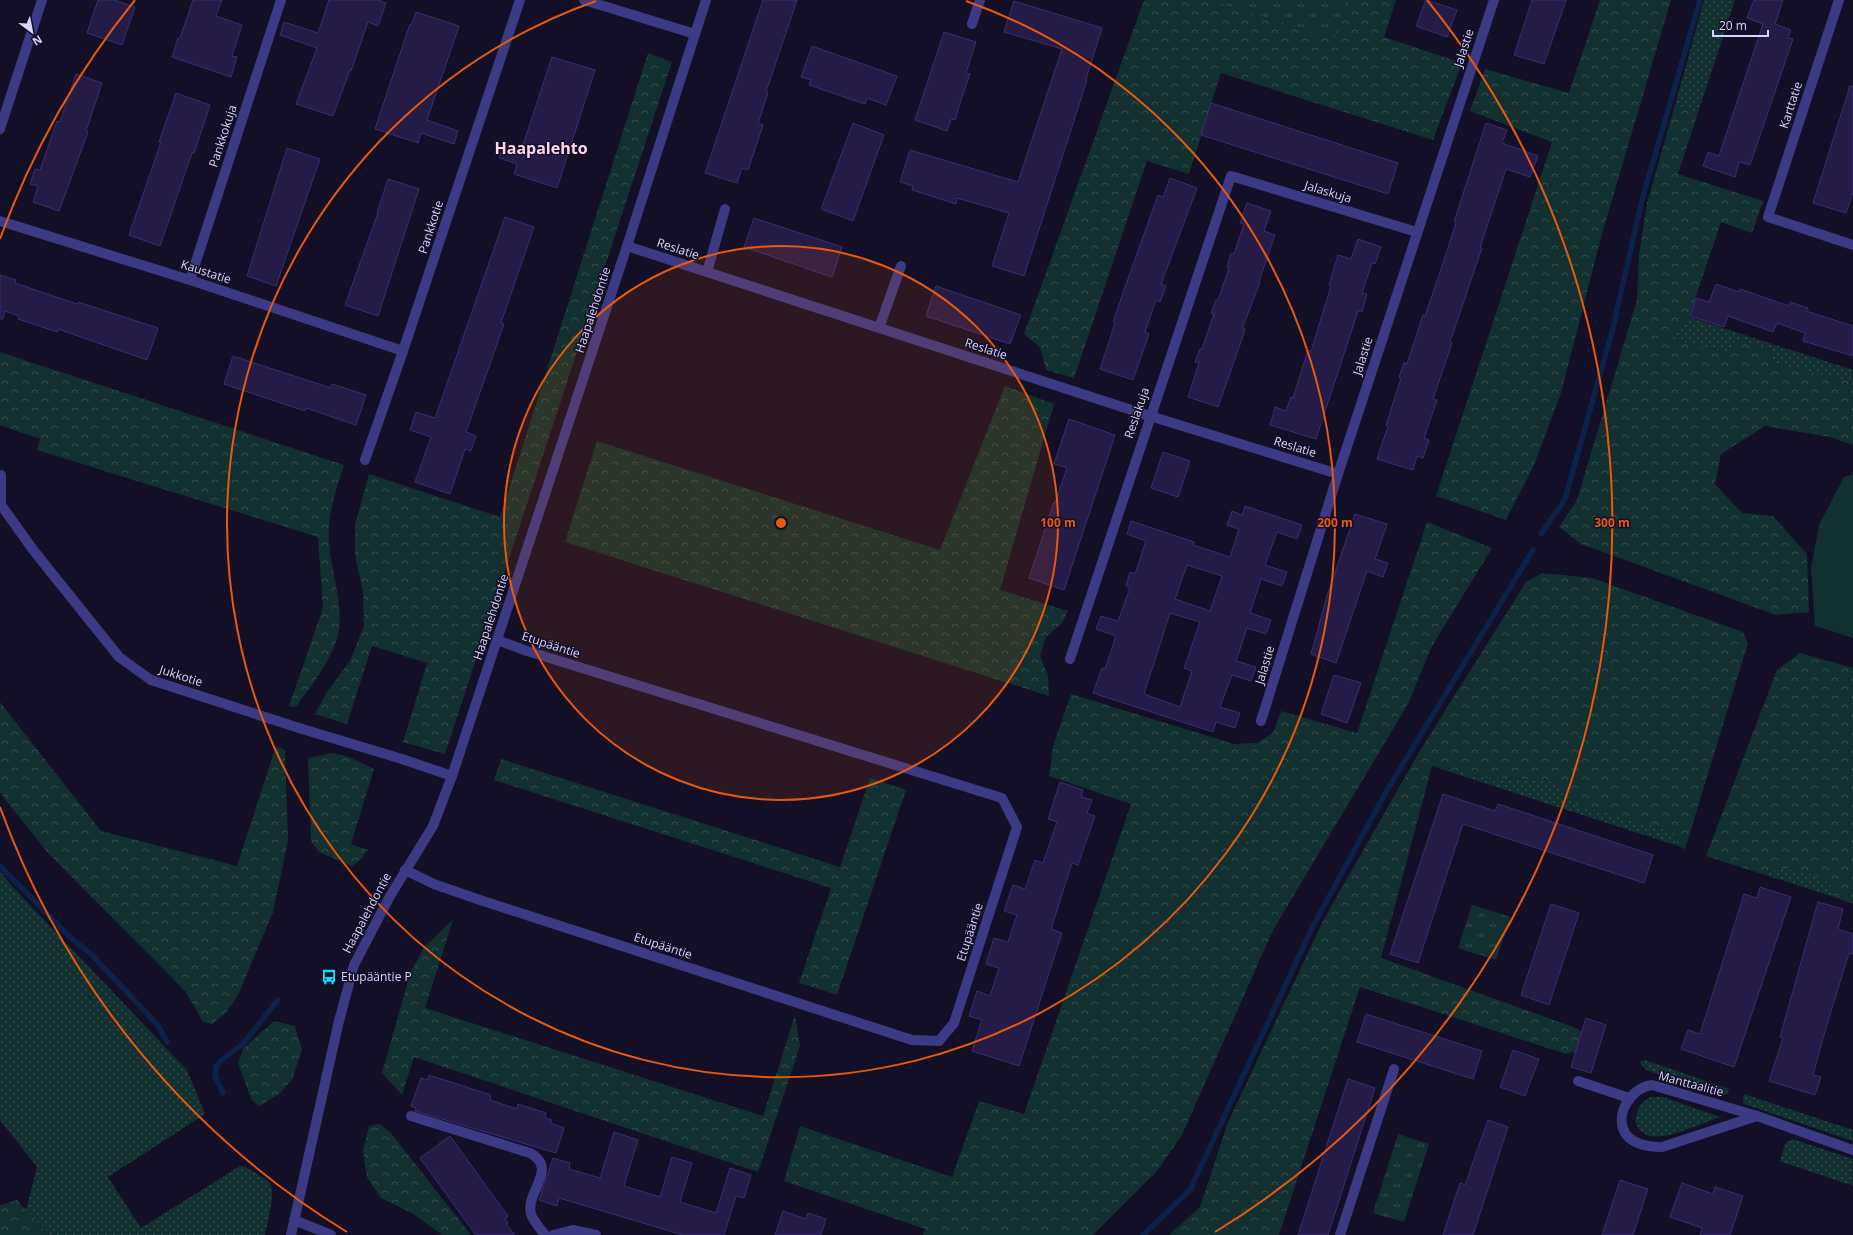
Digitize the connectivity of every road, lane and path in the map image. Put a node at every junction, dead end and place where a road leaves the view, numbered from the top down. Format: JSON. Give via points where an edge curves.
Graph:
{"nodes":[{"id":1,"x":42,"y":0,"type":"edge"},
{"id":2,"x":281,"y":0,"type":"edge"},
{"id":3,"x":520,"y":0,"type":"edge"},
{"id":4,"x":584,"y":0,"type":"edge"},
{"id":5,"x":706,"y":0,"type":"edge"},
{"id":6,"x":980,"y":0,"type":"edge"},
{"id":7,"x":1494,"y":0,"type":"edge"},
{"id":8,"x":1839,"y":0,"type":"edge"},
{"id":9,"x":598,"y":2,"type":"edge"},
{"id":10,"x":972,"y":24,"type":"dead end"},
{"id":11,"x":695,"y":34,"type":"junction"},
{"id":12,"x":0,"y":129,"type":"edge"},
{"id":13,"x":1231,"y":176,"type":"joint"},
{"id":14,"x":725,"y":209,"type":"dead end"},
{"id":15,"x":0,"y":221,"type":"edge"},
{"id":16,"x":1418,"y":232,"type":"junction"},
{"id":17,"x":1853,"y":245,"type":"edge"},
{"id":18,"x":627,"y":246,"type":"junction"},
{"id":19,"x":901,"y":266,"type":"dead end"},
{"id":20,"x":707,"y":272,"type":"junction"},
{"id":21,"x":190,"y":280,"type":"junction"},
{"id":22,"x":879,"y":328,"type":"junction"},
{"id":23,"x":403,"y":351,"type":"junction"},
{"id":24,"x":1150,"y":416,"type":"junction"},
{"id":25,"x":364,"y":460,"type":"dead end"},
{"id":26,"x":1338,"y":474,"type":"junction"},
{"id":27,"x":1,"y":475,"type":"dead end"},
{"id":28,"x":497,"y":640,"type":"junction"},
{"id":29,"x":1070,"y":658,"type":"dead end"},
{"id":30,"x":1261,"y":721,"type":"dead end"},
{"id":31,"x":452,"y":776,"type":"junction"},
{"id":32,"x":405,"y":870,"type":"junction"},
{"id":33,"x":1394,"y":1069,"type":"dead end"},
{"id":34,"x":1578,"y":1081,"type":"dead end"},
{"id":35,"x":1629,"y":1098,"type":"junction"},
{"id":36,"x":411,"y":1116,"type":"dead end"},
{"id":37,"x":1757,"y":1116,"type":"junction"},
{"id":38,"x":1853,"y":1150,"type":"edge"},
{"id":39,"x":294,"y":1220,"type":"junction"},
{"id":40,"x":557,"y":1234,"type":"edge"},
{"id":41,"x":291,"y":1235,"type":"edge"},
{"id":42,"x":331,"y":1235,"type":"edge"},
{"id":43,"x":545,"y":1235,"type":"edge"},
{"id":44,"x":596,"y":1235,"type":"edge"},
{"id":45,"x":1340,"y":1235,"type":"edge"}],
"edges":[{"from":1,"to":12,"type":"street"},
{"from":2,"to":21,"type":"street","name":"Pankkokuja"},
{"from":3,"to":23,"type":"street","name":"Pankkotie"},
{"from":4,"to":9,"type":"street"},
{"from":5,"to":11,"type":"street","name":"Haapalehdontie"},
{"from":6,"to":10,"type":"street"},
{"from":7,"to":16,"type":"street","name":"Jalastie"},
{"from":8,"to":17,"type":"street","name":"Karttatie","via":[[1768,218]]},
{"from":9,"to":11,"type":"street"},
{"from":11,"to":18,"type":"street","name":"Haapalehdontie"},
{"from":13,"to":16,"type":"street","name":"Jalaskuja"},
{"from":13,"to":24,"type":"street","name":"Reslakuja"},
{"from":14,"to":20,"type":"street"},
{"from":15,"to":21,"type":"street","name":"Kaustatie"},
{"from":16,"to":26,"type":"street","name":"Jalastie"},
{"from":18,"to":20,"type":"street","name":"Reslatie"},
{"from":18,"to":28,"type":"street","name":"Haapalehdontie"},
{"from":19,"to":22,"type":"street"},
{"from":20,"to":22,"type":"street","name":"Reslatie"},
{"from":21,"to":23,"type":"street","name":"Kaustatie"},
{"from":22,"to":24,"type":"street","name":"Reslatie"},
{"from":23,"to":25,"type":"street","name":"Pankkotie"},
{"from":24,"to":26,"type":"street","name":"Reslatie"},
{"from":24,"to":29,"type":"street","name":"Reslakuja"},
{"from":26,"to":30,"type":"street","name":"Jalastie"},
{"from":27,"to":31,"type":"street","name":"Jukkotie","via":[[2,505],[34,551],[119,657],[151,680]]},
{"from":28,"to":31,"type":"street","name":"Haapalehdontie"},
{"from":28,"to":32,"type":"street","name":"Etupääntie","via":[[534,654],[1002,798],[1017,827],[954,1023],[939,1041],[912,1040],[477,899],[434,884]]},
{"from":31,"to":32,"type":"street","name":"Haapalehdontie","via":[[432,826]]},
{"from":32,"to":39,"type":"street","name":"Haapalehdontie","via":[[354,965]]},
{"from":33,"to":45,"type":"street"},
{"from":34,"to":35,"type":"street"},
{"from":35,"to":37,"type":"street","name":"Manttaalitie","via":[[1646,1086],[1659,1086]]},
{"from":35,"to":37,"type":"street","via":[[1622,1122],[1625,1132],[1633,1140],[1651,1147],[1671,1145]]},
{"from":36,"to":43,"type":"street","via":[[537,1157],[542,1164],[542,1172],[531,1205],[531,1214]]},
{"from":37,"to":38,"type":"street","name":"Manttaalitie"},
{"from":39,"to":41,"type":"street","name":"Haapalehdontie"},
{"from":39,"to":42,"type":"street"},
{"from":40,"to":44,"type":"street","via":[[573,1230]]}]}
